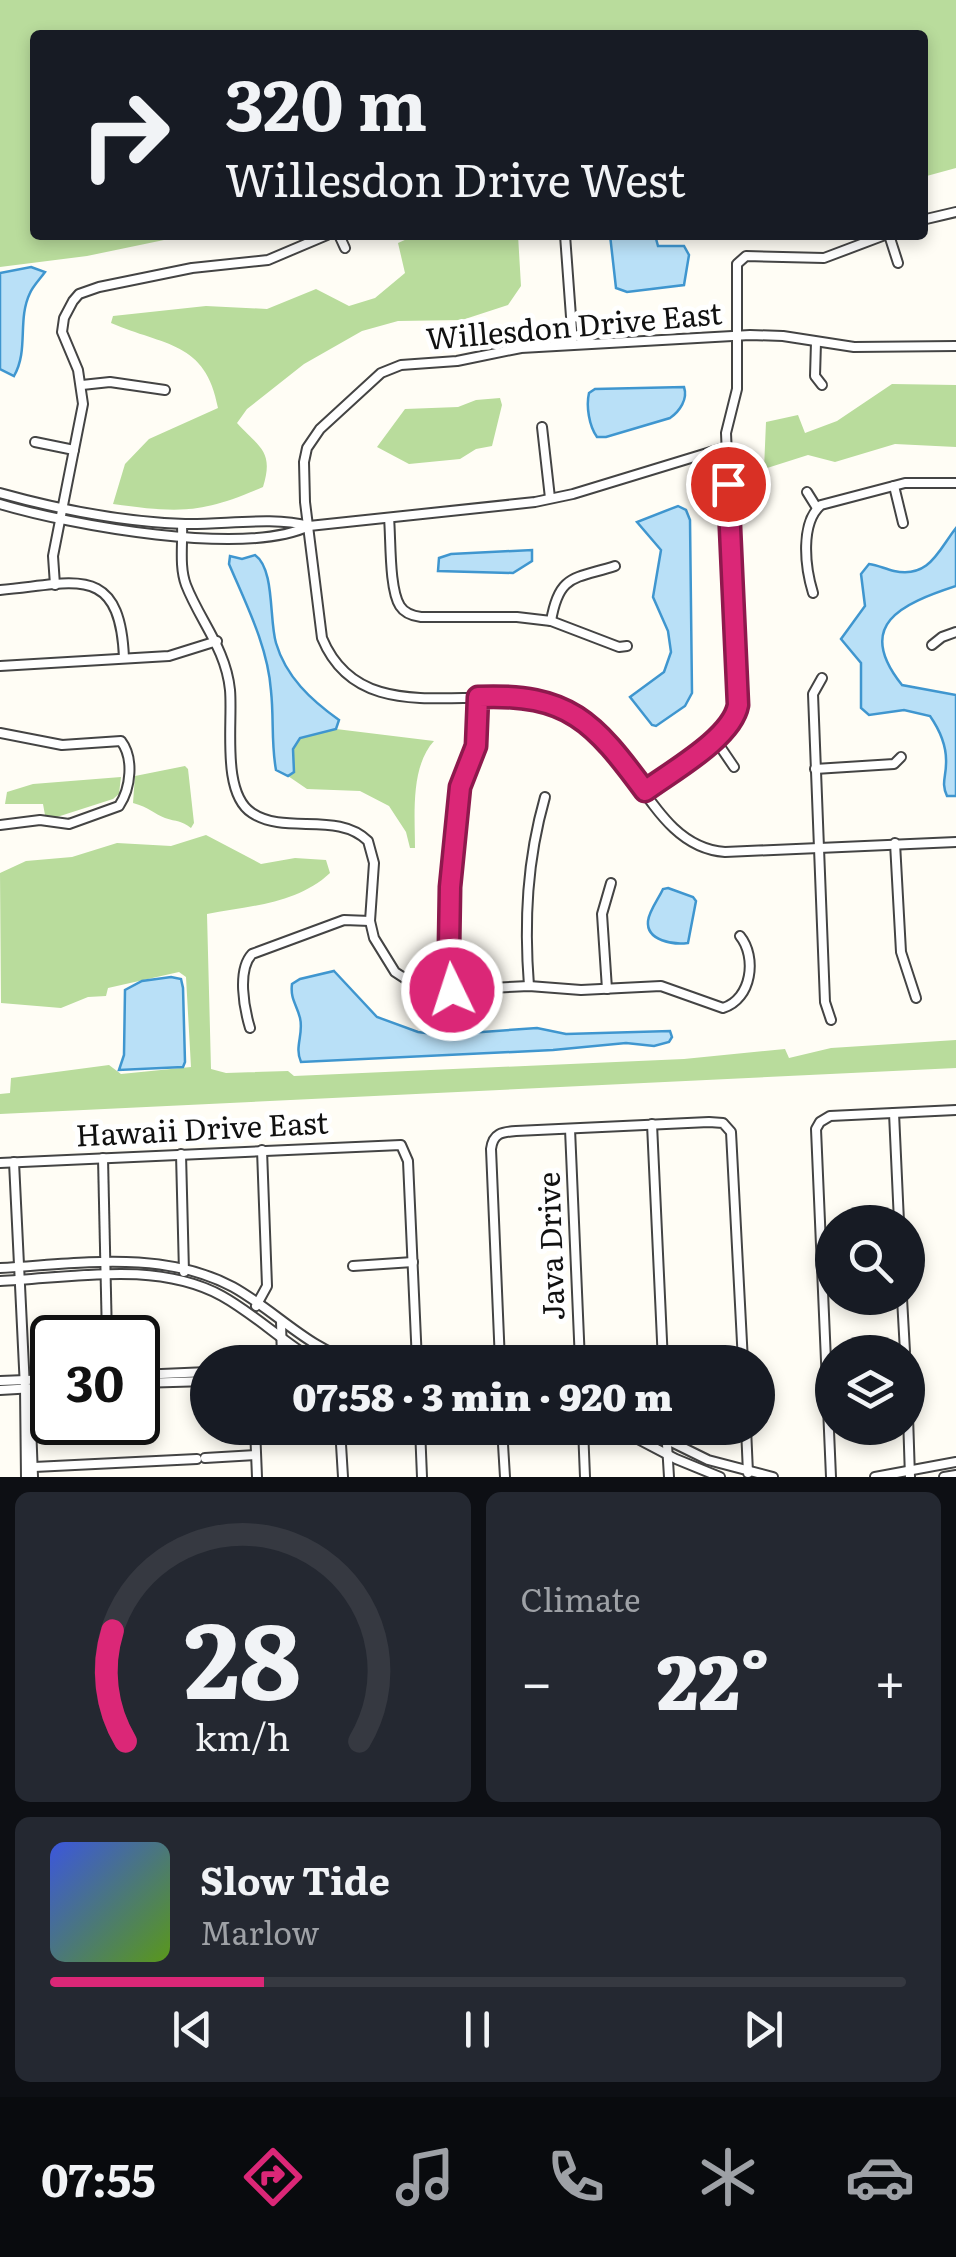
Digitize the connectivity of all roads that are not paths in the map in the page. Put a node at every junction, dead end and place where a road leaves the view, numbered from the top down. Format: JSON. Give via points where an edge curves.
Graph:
{"nodes":[{"id":1,"x":956,"y":212,"type":"edge"},
{"id":2,"x":928,"y":219,"type":"edge"},
{"id":3,"x":315,"y":240,"type":"edge"},
{"id":4,"x":341,"y":240,"type":"edge"},
{"id":5,"x":565,"y":240,"type":"edge"},
{"id":6,"x":873,"y":240,"type":"edge"},
{"id":7,"x":889,"y":240,"type":"edge"},
{"id":8,"x":739,"y":243,"type":"dead end"},
{"id":9,"x":345,"y":248,"type":"dead end"},
{"id":10,"x":744,"y":257,"type":"junction"},
{"id":11,"x":898,"y":262,"type":"dead end"},
{"id":12,"x":737,"y":335,"type":"junction"},
{"id":13,"x":816,"y":342,"type":"junction"},
{"id":14,"x":574,"y":344,"type":"junction"},
{"id":15,"x":956,"y":346,"type":"edge"},
{"id":16,"x":82,"y":385,"type":"junction"},
{"id":17,"x":822,"y":385,"type":"dead end"},
{"id":18,"x":165,"y":390,"type":"dead end"},
{"id":19,"x":542,"y":428,"type":"dead end"},
{"id":20,"x":34,"y":442,"type":"dead end"},
{"id":21,"x":727,"y":448,"type":"junction"},
{"id":22,"x":74,"y":450,"type":"junction"},
{"id":23,"x":956,"y":483,"type":"edge"},
{"id":24,"x":894,"y":486,"type":"junction"},
{"id":25,"x":807,"y":492,"type":"dead end"},
{"id":26,"x":0,"y":493,"type":"edge"},
{"id":27,"x":550,"y":498,"type":"junction"},
{"id":28,"x":0,"y":504,"type":"edge"},
{"id":29,"x":818,"y":508,"type":"junction"},
{"id":30,"x":62,"y":509,"type":"junction"},
{"id":31,"x":389,"y":518,"type":"junction"},
{"id":32,"x":61,"y":521,"type":"junction"},
{"id":33,"x":903,"y":523,"type":"dead end"},
{"id":34,"x":182,"y":524,"type":"junction"},
{"id":35,"x":309,"y":526,"type":"junction"},
{"id":36,"x":182,"y":536,"type":"junction"},
{"id":37,"x":615,"y":566,"type":"dead end"},
{"id":38,"x":55,"y":585,"type":"junction"},
{"id":39,"x":0,"y":590,"type":"edge"},
{"id":40,"x":814,"y":592,"type":"dead end"},
{"id":41,"x":551,"y":621,"type":"junction"},
{"id":42,"x":956,"y":632,"type":"edge"},
{"id":43,"x":216,"y":641,"type":"junction"},
{"id":44,"x":932,"y":645,"type":"dead end"},
{"id":45,"x":627,"y":646,"type":"dead end"},
{"id":46,"x":124,"y":658,"type":"junction"},
{"id":47,"x":0,"y":666,"type":"edge"},
{"id":48,"x":822,"y":678,"type":"dead end"},
{"id":49,"x":478,"y":697,"type":"junction"},
{"id":50,"x":0,"y":733,"type":"edge"},
{"id":51,"x":715,"y":739,"type":"junction"},
{"id":52,"x":901,"y":757,"type":"dead end"},
{"id":53,"x":734,"y":767,"type":"dead end"},
{"id":54,"x":815,"y":769,"type":"junction"},
{"id":55,"x":645,"y":791,"type":"junction"},
{"id":56,"x":545,"y":797,"type":"dead end"},
{"id":57,"x":0,"y":825,"type":"edge"},
{"id":58,"x":956,"y":842,"type":"edge"},
{"id":59,"x":896,"y":843,"type":"junction"},
{"id":60,"x":818,"y":848,"type":"junction"},
{"id":61,"x":611,"y":883,"type":"dead end"},
{"id":62,"x":370,"y":920,"type":"junction"},
{"id":63,"x":740,"y":936,"type":"dead end"},
{"id":64,"x":529,"y":986,"type":"junction"},
{"id":65,"x":606,"y":989,"type":"junction"},
{"id":66,"x":452,"y":990,"type":"junction"},
{"id":67,"x":916,"y":998,"type":"dead end"},
{"id":68,"x":831,"y":1020,"type":"dead end"},
{"id":69,"x":250,"y":1028,"type":"dead end"},
{"id":70,"x":956,"y":1110,"type":"edge"},
{"id":71,"x":894,"y":1113,"type":"junction"},
{"id":72,"x":652,"y":1124,"type":"junction"},
{"id":73,"x":570,"y":1128,"type":"junction"},
{"id":74,"x":262,"y":1150,"type":"junction"},
{"id":75,"x":181,"y":1154,"type":"junction"},
{"id":76,"x":103,"y":1158,"type":"junction"},
{"id":77,"x":14,"y":1162,"type":"junction"},
{"id":78,"x":0,"y":1163,"type":"edge"},
{"id":79,"x":898,"y":1205,"type":"edge"},
{"id":80,"x":413,"y":1262,"type":"junction"},
{"id":81,"x":105,"y":1263,"type":"junction"},
{"id":82,"x":352,"y":1266,"type":"dead end"},
{"id":83,"x":18,"y":1267,"type":"junction"},
{"id":84,"x":0,"y":1268,"type":"edge"},
{"id":85,"x":184,"y":1268,"type":"junction"},
{"id":86,"x":104,"y":1276,"type":"junction"},
{"id":87,"x":19,"y":1280,"type":"junction"},
{"id":88,"x":0,"y":1281,"type":"edge"},
{"id":89,"x":183,"y":1281,"type":"junction"},
{"id":90,"x":258,"y":1302,"type":"junction"},
{"id":91,"x":250,"y":1314,"type":"junction"},
{"id":92,"x":106,"y":1315,"type":"edge"},
{"id":93,"x":281,"y":1321,"type":"junction"},
{"id":94,"x":282,"y":1338,"type":"junction"},
{"id":95,"x":282,"y":1345,"type":"edge"},
{"id":96,"x":292,"y":1345,"type":"edge"},
{"id":97,"x":314,"y":1345,"type":"edge"},
{"id":98,"x":416,"y":1345,"type":"edge"},
{"id":99,"x":499,"y":1345,"type":"edge"},
{"id":100,"x":579,"y":1345,"type":"edge"},
{"id":101,"x":662,"y":1345,"type":"edge"},
{"id":102,"x":742,"y":1345,"type":"edge"},
{"id":103,"x":190,"y":1373,"type":"edge"},
{"id":104,"x":160,"y":1374,"type":"edge"},
{"id":105,"x":0,"y":1381,"type":"edge"},
{"id":106,"x":190,"y":1381,"type":"edge"},
{"id":107,"x":30,"y":1383,"type":"edge"},
{"id":108,"x":160,"y":1383,"type":"edge"},
{"id":109,"x":25,"y":1384,"type":"junction"},
{"id":110,"x":30,"y":1385,"type":"edge"},
{"id":111,"x":0,"y":1390,"type":"edge"},
{"id":112,"x":255,"y":1445,"type":"edge"},
{"id":113,"x":341,"y":1445,"type":"edge"},
{"id":114,"x":421,"y":1445,"type":"edge"},
{"id":115,"x":503,"y":1445,"type":"edge"},
{"id":116,"x":584,"y":1445,"type":"edge"},
{"id":117,"x":649,"y":1445,"type":"edge"},
{"id":118,"x":667,"y":1445,"type":"edge"},
{"id":119,"x":676,"y":1445,"type":"edge"},
{"id":120,"x":747,"y":1445,"type":"edge"},
{"id":121,"x":909,"y":1445,"type":"edge"},
{"id":122,"x":256,"y":1455,"type":"junction"},
{"id":123,"x":668,"y":1455,"type":"junction"},
{"id":124,"x":956,"y":1462,"type":"edge"},
{"id":125,"x":31,"y":1474,"type":"edge"},
{"id":126,"x":910,"y":1474,"type":"edge"},
{"id":127,"x":956,"y":1474,"type":"edge"},
{"id":128,"x":748,"y":1475,"type":"edge"},
{"id":129,"x":258,"y":1477,"type":"edge"},
{"id":130,"x":342,"y":1477,"type":"edge"},
{"id":131,"x":422,"y":1477,"type":"edge"},
{"id":132,"x":504,"y":1477,"type":"edge"},
{"id":133,"x":585,"y":1477,"type":"edge"},
{"id":134,"x":669,"y":1477,"type":"edge"},
{"id":135,"x":720,"y":1477,"type":"edge"},
{"id":136,"x":772,"y":1477,"type":"edge"},
{"id":137,"x":831,"y":1477,"type":"edge"},
{"id":138,"x":876,"y":1477,"type":"edge"},
{"id":139,"x":944,"y":1477,"type":"edge"}],
"edges":[{"from":1,"to":2,"type":"street"},
{"from":3,"to":16,"type":"street","via":[[268,260],[192,268],[80,294],[62,332]]},
{"from":4,"to":9,"type":"street"},
{"from":5,"to":14,"type":"street"},
{"from":6,"to":10,"type":"street","via":[[824,258]]},
{"from":7,"to":11,"type":"street"},
{"from":8,"to":10,"type":"street"},
{"from":10,"to":12,"type":"street","via":[[737,264]]},
{"from":12,"to":13,"type":"street","name":"Willesdon Drive East"},
{"from":12,"to":14,"type":"street","name":"Willesdon Drive East"},
{"from":12,"to":21,"type":"street"},
{"from":13,"to":15,"type":"street","name":"Willesdon Drive East"},
{"from":13,"to":17,"type":"street","via":[[815,376]]},
{"from":14,"to":35,"type":"street","name":"Willesdon Drive East","via":[[401,365],[381,374],[307,448],[302,477]]},
{"from":16,"to":18,"type":"street"},
{"from":16,"to":22,"type":"street"},
{"from":19,"to":27,"type":"street"},
{"from":20,"to":22,"type":"street"},
{"from":21,"to":27,"type":"street"},
{"from":21,"to":51,"type":"street","via":[[738,705],[732,724]]},
{"from":22,"to":30,"type":"street"},
{"from":23,"to":24,"type":"street"},
{"from":24,"to":29,"type":"street"},
{"from":24,"to":33,"type":"street"},
{"from":25,"to":29,"type":"street"},
{"from":26,"to":30,"type":"street"},
{"from":27,"to":31,"type":"street"},
{"from":28,"to":32,"type":"street"},
{"from":29,"to":40,"type":"street","via":[[807,529]]},
{"from":30,"to":32,"type":"street"},
{"from":30,"to":34,"type":"street"},
{"from":31,"to":35,"type":"street"},
{"from":31,"to":41,"type":"street","via":[[396,593],[404,611],[421,618]]},
{"from":32,"to":36,"type":"street"},
{"from":32,"to":38,"type":"street","via":[[52,562]]},
{"from":34,"to":35,"type":"street"},
{"from":34,"to":36,"type":"street"},
{"from":35,"to":36,"type":"street","via":[[292,534]]},
{"from":35,"to":49,"type":"street","name":"Willesdon Drive East","via":[[322,638],[342,671],[386,695]]},
{"from":36,"to":43,"type":"street","via":[[183,574]]},
{"from":37,"to":41,"type":"street","via":[[564,584]]},
{"from":38,"to":39,"type":"street"},
{"from":38,"to":46,"type":"street","via":[[84,584],[105,592],[120,626]]},
{"from":41,"to":45,"type":"street"},
{"from":42,"to":44,"type":"street"},
{"from":43,"to":46,"type":"street","via":[[180,654]]},
{"from":43,"to":62,"type":"street","via":[[228,676],[237,797],[268,820],[362,835],[374,855]]},
{"from":46,"to":47,"type":"street"},
{"from":48,"to":54,"type":"street","via":[[813,689]]},
{"from":49,"to":55,"type":"street","name":"Willesdon Drive East","via":[[509,696],[566,709],[599,732]]},
{"from":49,"to":66,"type":"street","via":[[476,746],[457,814]]},
{"from":50,"to":57,"type":"street","via":[[62,745],[120,741],[129,778],[123,802],[103,812],[69,824]]},
{"from":51,"to":53,"type":"street"},
{"from":51,"to":55,"type":"street"},
{"from":52,"to":54,"type":"street","via":[[894,764]]},
{"from":54,"to":60,"type":"street"},
{"from":55,"to":60,"type":"street","name":"Willesdon Drive East","via":[[676,832],[702,848]]},
{"from":56,"to":64,"type":"street","via":[[526,896]]},
{"from":58,"to":59,"type":"street","name":"Willesdon Drive East"},
{"from":59,"to":60,"type":"street","name":"Willesdon Drive East"},
{"from":59,"to":67,"type":"street","via":[[901,952]]},
{"from":60,"to":68,"type":"street"},
{"from":61,"to":65,"type":"street","via":[[602,914]]},
{"from":62,"to":66,"type":"street","via":[[378,950],[402,979]]},
{"from":62,"to":69,"type":"street","via":[[338,922],[252,954],[244,973]]},
{"from":63,"to":65,"type":"street","via":[[749,984],[730,1006],[661,986]]},
{"from":64,"to":65,"type":"street"},
{"from":64,"to":66,"type":"street"},
{"from":70,"to":71,"type":"street"},
{"from":71,"to":79,"type":"street"},
{"from":71,"to":137,"type":"street","via":[[830,1116],[820,1122],[816,1138]]},
{"from":72,"to":73,"type":"street"},
{"from":72,"to":101,"type":"street"},
{"from":72,"to":102,"type":"street","via":[[722,1123],[731,1132]]},
{"from":73,"to":99,"type":"street","via":[[494,1138]]},
{"from":73,"to":100,"type":"street","name":"Java Drive"},
{"from":74,"to":75,"type":"street","name":"Hawaii Drive East"},
{"from":74,"to":80,"type":"street","name":"Hawaii Drive East","via":[[395,1144],[404,1149]]},
{"from":74,"to":90,"type":"street","via":[[268,1286]]},
{"from":75,"to":76,"type":"street","name":"Hawaii Drive East"},
{"from":75,"to":85,"type":"street"},
{"from":76,"to":77,"type":"street","name":"Hawaii Drive East"},
{"from":76,"to":81,"type":"street"},
{"from":77,"to":78,"type":"street","name":"Hawaii Drive East"},
{"from":77,"to":83,"type":"street"},
{"from":80,"to":82,"type":"street"},
{"from":80,"to":98,"type":"street"},
{"from":81,"to":83,"type":"street"},
{"from":81,"to":85,"type":"street"},
{"from":81,"to":86,"type":"street"},
{"from":83,"to":84,"type":"street"},
{"from":83,"to":87,"type":"street"},
{"from":85,"to":89,"type":"street"},
{"from":85,"to":90,"type":"street"},
{"from":86,"to":87,"type":"street"},
{"from":86,"to":89,"type":"street"},
{"from":86,"to":92,"type":"street"},
{"from":87,"to":88,"type":"street"},
{"from":87,"to":109,"type":"street"},
{"from":89,"to":91,"type":"street"},
{"from":90,"to":91,"type":"street"},
{"from":90,"to":93,"type":"street"},
{"from":91,"to":94,"type":"street"},
{"from":93,"to":94,"type":"street"},
{"from":93,"to":97,"type":"street"},
{"from":94,"to":95,"type":"street"},
{"from":94,"to":96,"type":"street"},
{"from":103,"to":104,"type":"street"},
{"from":105,"to":109,"type":"street"},
{"from":106,"to":108,"type":"street"},
{"from":107,"to":109,"type":"street"},
{"from":109,"to":110,"type":"street"},
{"from":109,"to":111,"type":"street"},
{"from":109,"to":125,"type":"street"},
{"from":112,"to":122,"type":"street"},
{"from":113,"to":130,"type":"street"},
{"from":114,"to":131,"type":"street"},
{"from":115,"to":132,"type":"street"},
{"from":116,"to":133,"type":"street"},
{"from":117,"to":123,"type":"street"},
{"from":118,"to":123,"type":"street"},
{"from":119,"to":128,"type":"street"},
{"from":120,"to":128,"type":"street"},
{"from":121,"to":126,"type":"street"},
{"from":122,"to":125,"type":"street"},
{"from":122,"to":129,"type":"street"},
{"from":123,"to":134,"type":"street"},
{"from":123,"to":135,"type":"street"},
{"from":124,"to":126,"type":"street"},
{"from":126,"to":138,"type":"street"},
{"from":127,"to":139,"type":"street"},
{"from":128,"to":136,"type":"street"}]}
